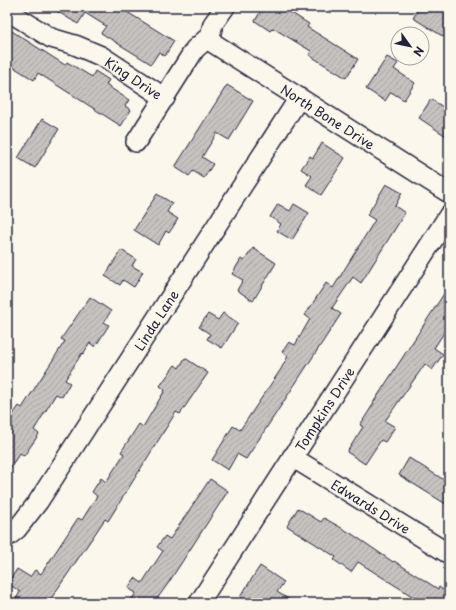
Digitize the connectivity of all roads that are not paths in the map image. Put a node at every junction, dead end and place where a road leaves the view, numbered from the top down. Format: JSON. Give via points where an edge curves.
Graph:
{"nodes":[{"id":1,"x":9,"y":7,"type":"edge"},
{"id":2,"x":224,"y":7,"type":"edge"},
{"id":3,"x":210,"y":36,"type":"junction"},
{"id":4,"x":165,"y":98,"type":"junction"},
{"id":5,"x":299,"y":98,"type":"junction"},
{"id":6,"x":136,"y":142,"type":"dead end"},
{"id":7,"x":449,"y":193,"type":"edge"},
{"id":8,"x":449,"y":215,"type":"edge"},
{"id":9,"x":292,"y":457,"type":"junction"},
{"id":10,"x":7,"y":538,"type":"edge"},
{"id":11,"x":449,"y":554,"type":"edge"},
{"id":12,"x":199,"y":603,"type":"edge"}],
"edges":[{"from":1,"to":4,"type":"street","name":"King Drive","via":[[11,13],[51,38],[101,56]]},
{"from":2,"to":3,"type":"street","name":"King Drive"},
{"from":3,"to":4,"type":"street","name":"King Drive","via":[[196,49]]},
{"from":3,"to":5,"type":"street","name":"North Bone Drive","via":[[213,43]]},
{"from":4,"to":6,"type":"street"},
{"from":5,"to":7,"type":"street","name":"North Bone Drive"},
{"from":5,"to":10,"type":"street","name":"Linda Lane","via":[[38,502]]},
{"from":8,"to":9,"type":"street","name":"Tompkins Drive"},
{"from":9,"to":11,"type":"street","name":"Edwards Drive"},
{"from":9,"to":12,"type":"street","name":"Tompkins Drive"}]}
